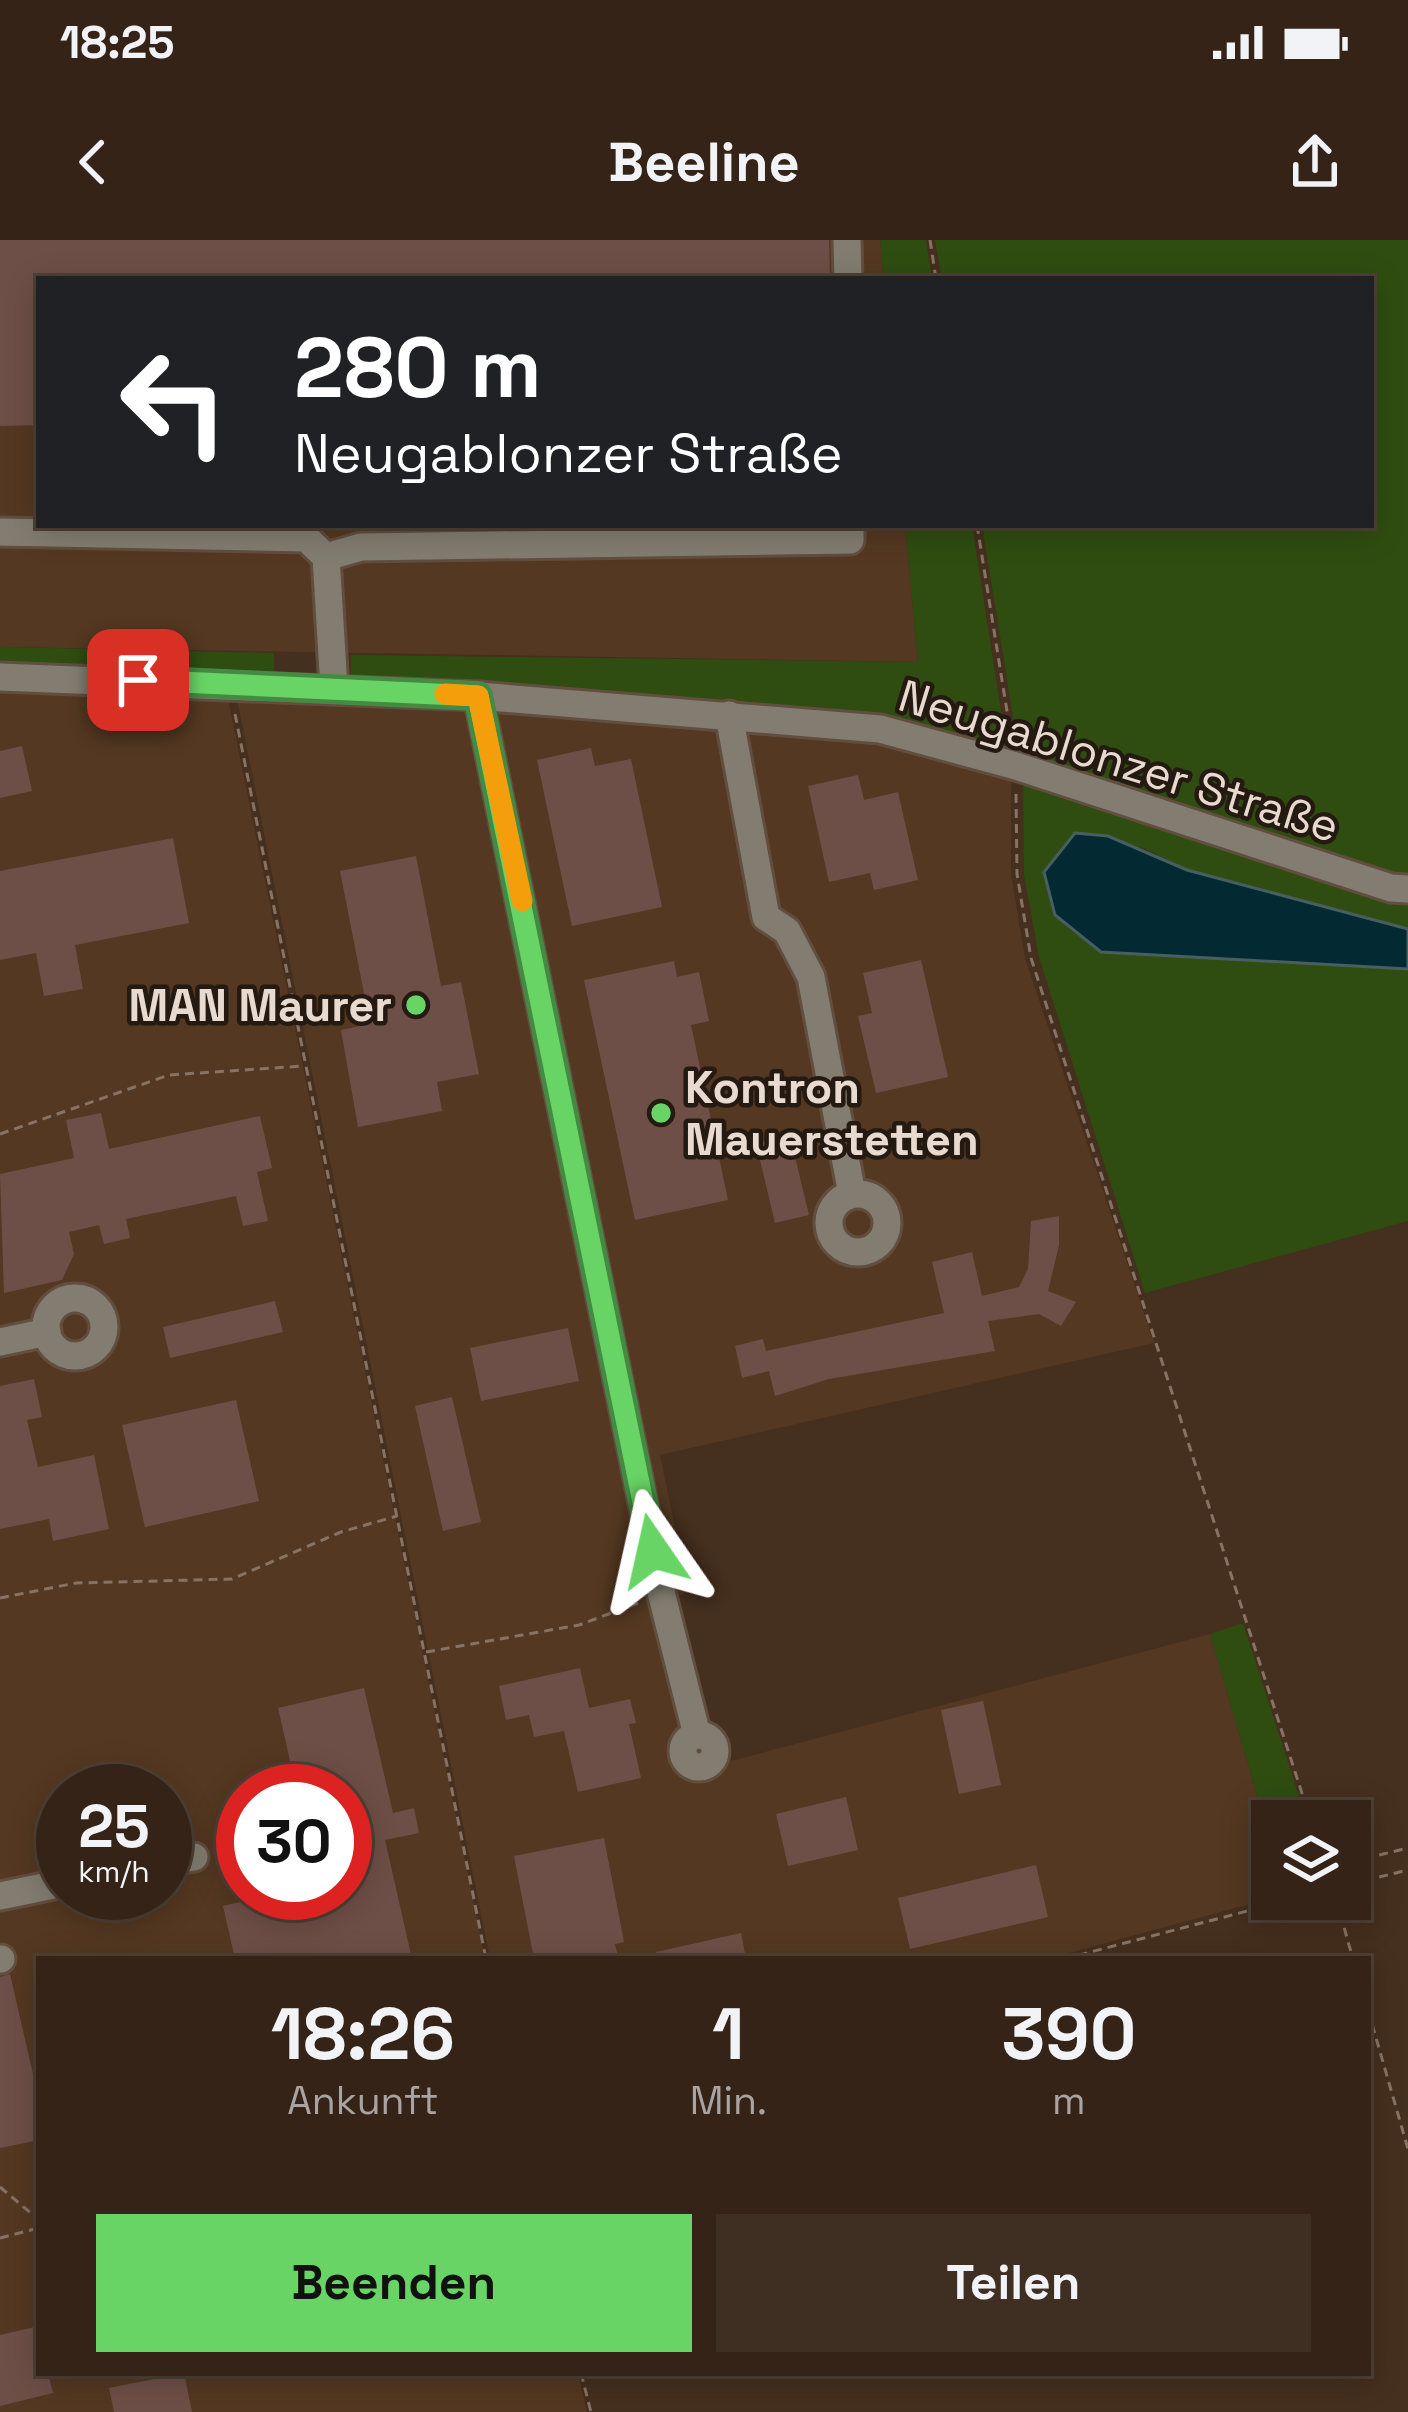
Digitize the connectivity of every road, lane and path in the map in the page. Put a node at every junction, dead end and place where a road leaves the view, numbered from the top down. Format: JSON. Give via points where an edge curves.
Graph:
{"nodes":[{"id":1,"x":848,"y":240,"type":"edge"},
{"id":2,"x":930,"y":240,"type":"edge"},
{"id":3,"x":848,"y":276,"type":"edge"},
{"id":4,"x":936,"y":276,"type":"edge"},
{"id":5,"x":850,"y":528,"type":"edge"},
{"id":6,"x":977,"y":528,"type":"edge"},
{"id":7,"x":0,"y":532,"type":"edge"},
{"id":8,"x":326,"y":557,"type":"junction"},
{"id":9,"x":0,"y":677,"type":"edge"},
{"id":10,"x":229,"y":683,"type":"junction"},
{"id":11,"x":334,"y":688,"type":"junction"},
{"id":12,"x":478,"y":696,"type":"junction"},
{"id":13,"x":729,"y":715,"type":"junction"},
{"id":14,"x":1016,"y":766,"type":"junction"},
{"id":15,"x":1408,"y":889,"type":"edge"},
{"id":16,"x":305,"y":1066,"type":"junction"},
{"id":17,"x":0,"y":1134,"type":"edge"},
{"id":18,"x":852,"y":1194,"type":"dead end"},
{"id":19,"x":47,"y":1333,"type":"dead end"},
{"id":20,"x":0,"y":1342,"type":"edge"},
{"id":21,"x":397,"y":1516,"type":"junction"},
{"id":22,"x":662,"y":1595,"type":"junction"},
{"id":23,"x":0,"y":1598,"type":"edge"},
{"id":24,"x":424,"y":1652,"type":"junction"},
{"id":25,"x":697,"y":1735,"type":"dead end"},
{"id":26,"x":1303,"y":1800,"type":"edge"},
{"id":27,"x":1408,"y":1848,"type":"edge"},
{"id":28,"x":1371,"y":1857,"type":"edge"},
{"id":29,"x":1408,"y":1870,"type":"edge"},
{"id":30,"x":1371,"y":1880,"type":"edge"},
{"id":31,"x":36,"y":1889,"type":"edge"},
{"id":32,"x":0,"y":1896,"type":"edge"},
{"id":33,"x":1251,"y":1910,"type":"edge"},
{"id":34,"x":1342,"y":1920,"type":"edge"},
{"id":35,"x":485,"y":1956,"type":"edge"},
{"id":36,"x":1075,"y":1956,"type":"edge"},
{"id":37,"x":1352,"y":1956,"type":"edge"},
{"id":38,"x":1371,"y":2020,"type":"edge"},
{"id":39,"x":1408,"y":2149,"type":"edge"},
{"id":40,"x":0,"y":2187,"type":"edge"},
{"id":41,"x":36,"y":2217,"type":"edge"},
{"id":42,"x":36,"y":2229,"type":"edge"},
{"id":43,"x":0,"y":2238,"type":"edge"},
{"id":44,"x":582,"y":2376,"type":"edge"},
{"id":45,"x":590,"y":2412,"type":"edge"}],
"edges":[{"from":1,"to":3,"type":"street"},
{"from":2,"to":4,"type":"path"},
{"from":5,"to":8,"type":"street","via":[[850,540],[361,547]]},
{"from":6,"to":14,"type":"path"},
{"from":7,"to":8,"type":"street","via":[[306,538]]},
{"from":8,"to":11,"type":"street"},
{"from":9,"to":10,"type":"street","name":"Neugablonzer Straße"},
{"from":10,"to":11,"type":"street","name":"Neugablonzer Straße"},
{"from":10,"to":16,"type":"path"},
{"from":11,"to":12,"type":"street","name":"Neugablonzer Straße"},
{"from":12,"to":13,"type":"street","name":"Neugablonzer Straße"},
{"from":12,"to":22,"type":"street"},
{"from":13,"to":14,"type":"street","name":"Neugablonzer Straße","via":[[880,729]]},
{"from":13,"to":18,"type":"street","via":[[766,917],[787,931],[811,976]]},
{"from":14,"to":15,"type":"street","name":"Neugablonzer Straße"},
{"from":14,"to":26,"type":"path","via":[[1017,874],[1031,958]]},
{"from":16,"to":17,"type":"path","via":[[169,1075]]},
{"from":16,"to":21,"type":"path"},
{"from":19,"to":20,"type":"street"},
{"from":21,"to":23,"type":"path","via":[[232,1580],[76,1583]]},
{"from":21,"to":24,"type":"path"},
{"from":22,"to":24,"type":"path","via":[[579,1625]]},
{"from":22,"to":25,"type":"street"},
{"from":24,"to":35,"type":"path"},
{"from":27,"to":28,"type":"path"},
{"from":29,"to":30,"type":"path"},
{"from":31,"to":32,"type":"street"},
{"from":33,"to":36,"type":"path"},
{"from":34,"to":37,"type":"path"},
{"from":38,"to":39,"type":"path"},
{"from":40,"to":41,"type":"path"},
{"from":42,"to":43,"type":"path"},
{"from":44,"to":45,"type":"path"}]}
